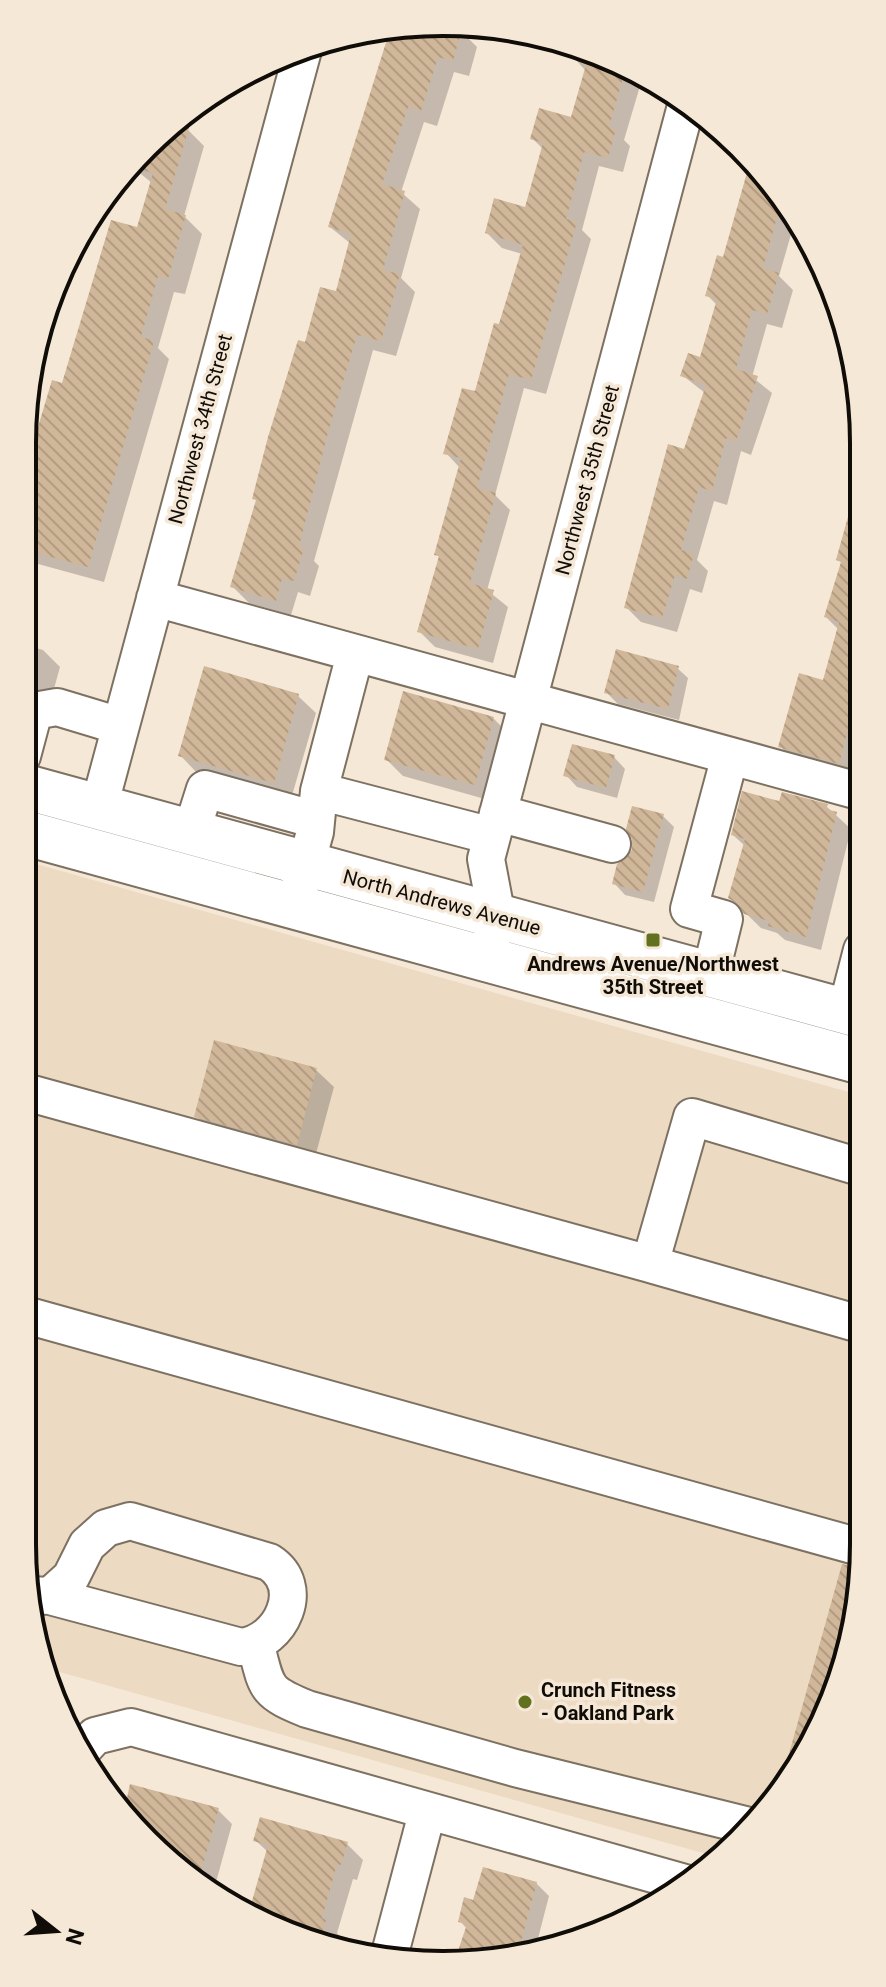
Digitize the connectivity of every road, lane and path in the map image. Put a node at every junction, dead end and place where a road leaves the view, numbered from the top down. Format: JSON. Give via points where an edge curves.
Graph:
{"nodes":[{"id":1,"x":300,"y":62,"type":"edge"},
{"id":2,"x":684,"y":115,"type":"edge"},
{"id":3,"x":155,"y":598,"type":"junction"},
{"id":4,"x":355,"y":654,"type":"junction"},
{"id":5,"x":528,"y":702,"type":"junction"},
{"id":6,"x":36,"y":709,"type":"edge"},
{"id":7,"x":120,"y":726,"type":"junction"},
{"id":8,"x":730,"y":756,"type":"junction"},
{"id":9,"x":850,"y":789,"type":"edge"},
{"id":10,"x":36,"y":790,"type":"edge"},
{"id":11,"x":318,"y":806,"type":"junction"},
{"id":12,"x":99,"y":807,"type":"junction"},
{"id":13,"x":191,"y":833,"type":"junction"},
{"id":14,"x":36,"y":836,"type":"edge"},
{"id":15,"x":492,"y":836,"type":"junction"},
{"id":16,"x":612,"y":844,"type":"dead end"},
{"id":17,"x":305,"y":865,"type":"junction"},
{"id":18,"x":451,"y":904,"type":"junction"},
{"id":19,"x":294,"y":906,"type":"junction"},
{"id":20,"x":497,"y":917,"type":"junction"},
{"id":21,"x":440,"y":946,"type":"junction"},
{"id":22,"x":486,"y":959,"type":"junction"},
{"id":23,"x":710,"y":976,"type":"junction"},
{"id":24,"x":850,"y":1013,"type":"edge"},
{"id":25,"x":850,"y":1059,"type":"edge"},
{"id":26,"x":36,"y":1095,"type":"edge"},
{"id":27,"x":850,"y":1164,"type":"edge"},
{"id":28,"x":650,"y":1264,"type":"junction"},
{"id":29,"x":36,"y":1318,"type":"edge"},
{"id":30,"x":850,"y":1321,"type":"edge"},
{"id":31,"x":850,"y":1544,"type":"edge"},
{"id":32,"x":40,"y":1595,"type":"edge"},
{"id":33,"x":256,"y":1646,"type":"junction"},
{"id":34,"x":90,"y":1742,"type":"edge"},
{"id":35,"x":427,"y":1813,"type":"junction"},
{"id":36,"x":739,"y":1823,"type":"edge"},
{"id":37,"x":673,"y":1880,"type":"edge"},
{"id":38,"x":391,"y":1948,"type":"edge"}],
"edges":[{"from":1,"to":3,"type":"street","name":"Northwest 34th Street"},
{"from":2,"to":5,"type":"street","name":"Northwest 35th Street"},
{"from":3,"to":4,"type":"street"},
{"from":3,"to":7,"type":"street","name":"Northwest 34th Street"},
{"from":4,"to":5,"type":"street"},
{"from":4,"to":11,"type":"street"},
{"from":5,"to":8,"type":"street"},
{"from":5,"to":15,"type":"street","name":"Northwest 35th Street"},
{"from":6,"to":7,"type":"street","via":[[57,707]]},
{"from":7,"to":12,"type":"street","name":"Northwest 34th Street"},
{"from":8,"to":9,"type":"street"},
{"from":8,"to":23,"type":"street","via":[[689,909],[724,919]]},
{"from":10,"to":12,"type":"main road","name":"North Andrews Avenue"},
{"from":11,"to":13,"type":"street","via":[[205,789]]},
{"from":11,"to":15,"type":"street"},
{"from":11,"to":17,"type":"street"},
{"from":12,"to":13,"type":"main road","name":"North Andrews Avenue"},
{"from":13,"to":17,"type":"main road","name":"North Andrews Avenue"},
{"from":14,"to":19,"type":"main road"},
{"from":15,"to":16,"type":"street"},
{"from":15,"to":18,"type":"street","name":"Northwest 35th Street"},
{"from":15,"to":20,"type":"street","name":"Northwest 35th Street"},
{"from":17,"to":18,"type":"main road","name":"North Andrews Avenue"},
{"from":17,"to":19,"type":"street"},
{"from":18,"to":20,"type":"main road","name":"North Andrews Avenue"},
{"from":18,"to":21,"type":"street","name":"Northwest 35th Street"},
{"from":19,"to":21,"type":"main road"},
{"from":20,"to":22,"type":"street","name":"Northwest 35th Street"},
{"from":20,"to":23,"type":"main road","name":"North Andrews Avenue"},
{"from":21,"to":22,"type":"main road"},
{"from":22,"to":25,"type":"main road"},
{"from":23,"to":24,"type":"main road","name":"North Andrews Avenue"},
{"from":26,"to":28,"type":"street"},
{"from":27,"to":28,"type":"street","via":[[692,1117]]},
{"from":28,"to":30,"type":"street"},
{"from":29,"to":31,"type":"street"},
{"from":32,"to":33,"type":"street","via":[[241,1647]]},
{"from":32,"to":33,"type":"street","via":[[71,1577],[87,1545],[106,1528],[130,1521],[249,1555],[282,1571],[283,1615],[275,1632]]},
{"from":33,"to":36,"type":"street","via":[[275,1696],[307,1709]]},
{"from":34,"to":35,"type":"street","via":[[131,1727]]},
{"from":35,"to":37,"type":"street"},
{"from":35,"to":38,"type":"street"}]}
